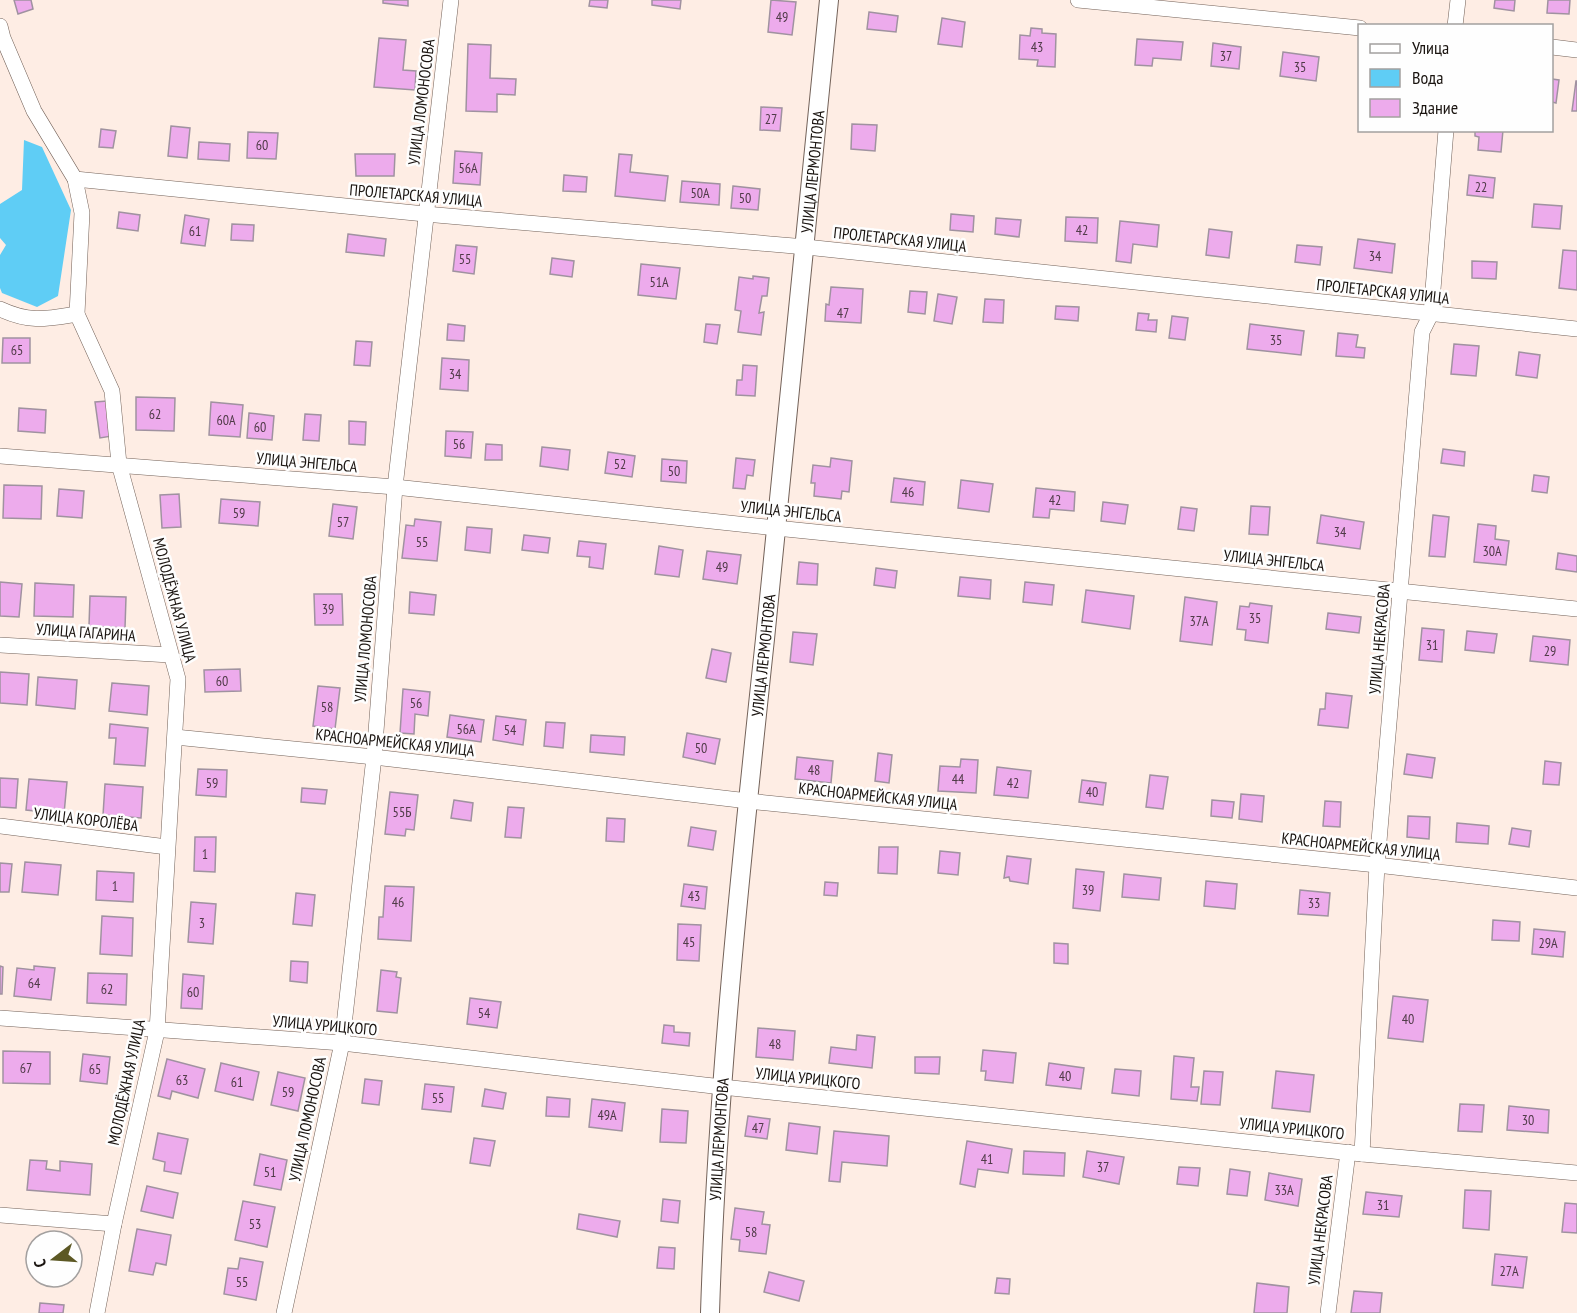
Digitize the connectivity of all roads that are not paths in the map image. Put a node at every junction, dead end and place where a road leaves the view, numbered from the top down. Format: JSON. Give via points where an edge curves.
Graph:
{"nodes":[{"id":1,"x":451,"y":0,"type":"edge"},
{"id":2,"x":829,"y":0,"type":"edge"},
{"id":3,"x":1078,"y":0,"type":"edge"},
{"id":4,"x":1458,"y":0,"type":"edge"},
{"id":5,"x":1455,"y":24,"type":"edge"},
{"id":6,"x":0,"y":27,"type":"edge"},
{"id":7,"x":1358,"y":28,"type":"edge"},
{"id":8,"x":1553,"y":47,"type":"edge"},
{"id":9,"x":1577,"y":50,"type":"edge"},
{"id":10,"x":1446,"y":132,"type":"edge"},
{"id":11,"x":75,"y":179,"type":"junction"},
{"id":12,"x":425,"y":214,"type":"junction"},
{"id":13,"x":806,"y":247,"type":"junction"},
{"id":14,"x":0,"y":309,"type":"edge"},
{"id":15,"x":77,"y":314,"type":"junction"},
{"id":16,"x":1431,"y":314,"type":"junction"},
{"id":17,"x":1577,"y":328,"type":"edge"},
{"id":18,"x":0,"y":456,"type":"edge"},
{"id":19,"x":119,"y":464,"type":"junction"},
{"id":20,"x":395,"y":487,"type":"junction"},
{"id":21,"x":776,"y":528,"type":"junction"},
{"id":22,"x":1401,"y":590,"type":"junction"},
{"id":23,"x":1577,"y":609,"type":"edge"},
{"id":24,"x":0,"y":645,"type":"edge"},
{"id":25,"x":170,"y":656,"type":"junction"},
{"id":26,"x":175,"y":737,"type":"junction"},
{"id":27,"x":374,"y":757,"type":"junction"},
{"id":28,"x":748,"y":801,"type":"junction"},
{"id":29,"x":0,"y":826,"type":"edge"},
{"id":30,"x":167,"y":847,"type":"junction"},
{"id":31,"x":1377,"y":865,"type":"junction"},
{"id":32,"x":1577,"y":888,"type":"edge"},
{"id":33,"x":0,"y":1018,"type":"edge"},
{"id":34,"x":157,"y":1031,"type":"junction"},
{"id":35,"x":342,"y":1043,"type":"junction"},
{"id":36,"x":722,"y":1087,"type":"junction"},
{"id":37,"x":1355,"y":1153,"type":"junction"},
{"id":38,"x":1577,"y":1173,"type":"edge"},
{"id":39,"x":0,"y":1215,"type":"edge"},
{"id":40,"x":114,"y":1224,"type":"junction"},
{"id":41,"x":97,"y":1313,"type":"edge"},
{"id":42,"x":284,"y":1313,"type":"edge"},
{"id":43,"x":710,"y":1313,"type":"edge"},
{"id":44,"x":1328,"y":1313,"type":"edge"}],
"edges":[{"from":1,"to":12,"type":"street","name":"УЛИЦА ЛОМОНОСОВА"},
{"from":2,"to":13,"type":"street","name":"УЛИЦА ЛЕРМОНТОВА"},
{"from":3,"to":7,"type":"street"},
{"from":4,"to":5,"type":"street"},
{"from":6,"to":11,"type":"street","name":"МОЛОДЁЖНАЯ УЛИЦА","via":[[34,111]]},
{"from":8,"to":9,"type":"street"},
{"from":10,"to":16,"type":"street","name":"УЛИЦА НЕКРАСОВА"},
{"from":11,"to":12,"type":"street","name":"ПРОЛЕТАРСКАЯ УЛИЦА"},
{"from":11,"to":15,"type":"street","name":"МОЛОДЁЖНАЯ УЛИЦА","via":[[82,213]]},
{"from":12,"to":13,"type":"street","name":"ПРОЛЕТАРСКАЯ УЛИЦА"},
{"from":12,"to":20,"type":"street","name":"УЛИЦА ЛОМОНОСОВА"},
{"from":13,"to":16,"type":"street","name":"ПРОЛЕТАРСКАЯ УЛИЦА"},
{"from":13,"to":21,"type":"street","name":"УЛИЦА ЛЕРМОНТОВА"},
{"from":14,"to":15,"type":"street","via":[[40,320]]},
{"from":15,"to":19,"type":"street","name":"МОЛОДЁЖНАЯ УЛИЦА","via":[[112,391]]},
{"from":16,"to":17,"type":"street","name":"ПРОЛЕТАРСКАЯ УЛИЦА"},
{"from":16,"to":22,"type":"street","name":"УЛИЦА НЕКРАСОВА","via":[[1422,332]]},
{"from":18,"to":19,"type":"street","name":"УЛИЦА ЭНГЕЛЬСА"},
{"from":19,"to":20,"type":"street","name":"УЛИЦА ЭНГЕЛЬСА"},
{"from":19,"to":25,"type":"street","name":"МОЛОДЁЖНАЯ УЛИЦА"},
{"from":20,"to":21,"type":"street","name":"УЛИЦА ЭНГЕЛЬСА"},
{"from":20,"to":27,"type":"street","name":"УЛИЦА ЛОМОНОСОВА"},
{"from":21,"to":22,"type":"street","name":"УЛИЦА ЭНГЕЛЬСА"},
{"from":21,"to":28,"type":"street","name":"УЛИЦА ЛЕРМОНТОВА"},
{"from":22,"to":23,"type":"street","name":"УЛИЦА ЭНГЕЛЬСА"},
{"from":22,"to":31,"type":"street","name":"УЛИЦА НЕКРАСОВА"},
{"from":24,"to":25,"type":"street","name":"УЛИЦА ГАГАРИНА"},
{"from":25,"to":26,"type":"street","name":"МОЛОДЁЖНАЯ УЛИЦА","via":[[178,679]]},
{"from":26,"to":27,"type":"street","name":"КРАСНОАРМЕЙСКАЯ УЛИЦА"},
{"from":26,"to":30,"type":"street","name":"МОЛОДЁЖНАЯ УЛИЦА"},
{"from":27,"to":28,"type":"street","name":"КРАСНОАРМЕЙСКАЯ УЛИЦА"},
{"from":27,"to":35,"type":"street","name":"УЛИЦА ЛОМОНОСОВА"},
{"from":28,"to":31,"type":"street","name":"КРАСНОАРМЕЙСКАЯ УЛИЦА"},
{"from":28,"to":36,"type":"street","name":"УЛИЦА ЛЕРМОНТОВА"},
{"from":29,"to":30,"type":"street","name":"УЛИЦА КОРОЛЁВА"},
{"from":30,"to":34,"type":"street","name":"МОЛОДЁЖНАЯ УЛИЦА"},
{"from":31,"to":32,"type":"street","name":"КРАСНОАРМЕЙСКАЯ УЛИЦА"},
{"from":31,"to":37,"type":"street","name":"УЛИЦА НЕКРАСОВА"},
{"from":33,"to":34,"type":"street","name":"УЛИЦА УРИЦКОГО"},
{"from":34,"to":35,"type":"street","name":"УЛИЦА УРИЦКОГО"},
{"from":34,"to":40,"type":"street","name":"МОЛОДЁЖНАЯ УЛИЦА"},
{"from":35,"to":36,"type":"street","name":"УЛИЦА УРИЦКОГО"},
{"from":35,"to":42,"type":"street","name":"УЛИЦА ЛОМОНОСОВА"},
{"from":36,"to":37,"type":"street","name":"УЛИЦА УРИЦКОГО"},
{"from":36,"to":43,"type":"street","name":"УЛИЦА ЛЕРМОНТОВА"},
{"from":37,"to":38,"type":"street","name":"УЛИЦА УРИЦКОГО"},
{"from":37,"to":44,"type":"street","name":"УЛИЦА НЕКРАСОВА"},
{"from":39,"to":40,"type":"street"},
{"from":40,"to":41,"type":"street","name":"МОЛОДЁЖНАЯ УЛИЦА"}]}
